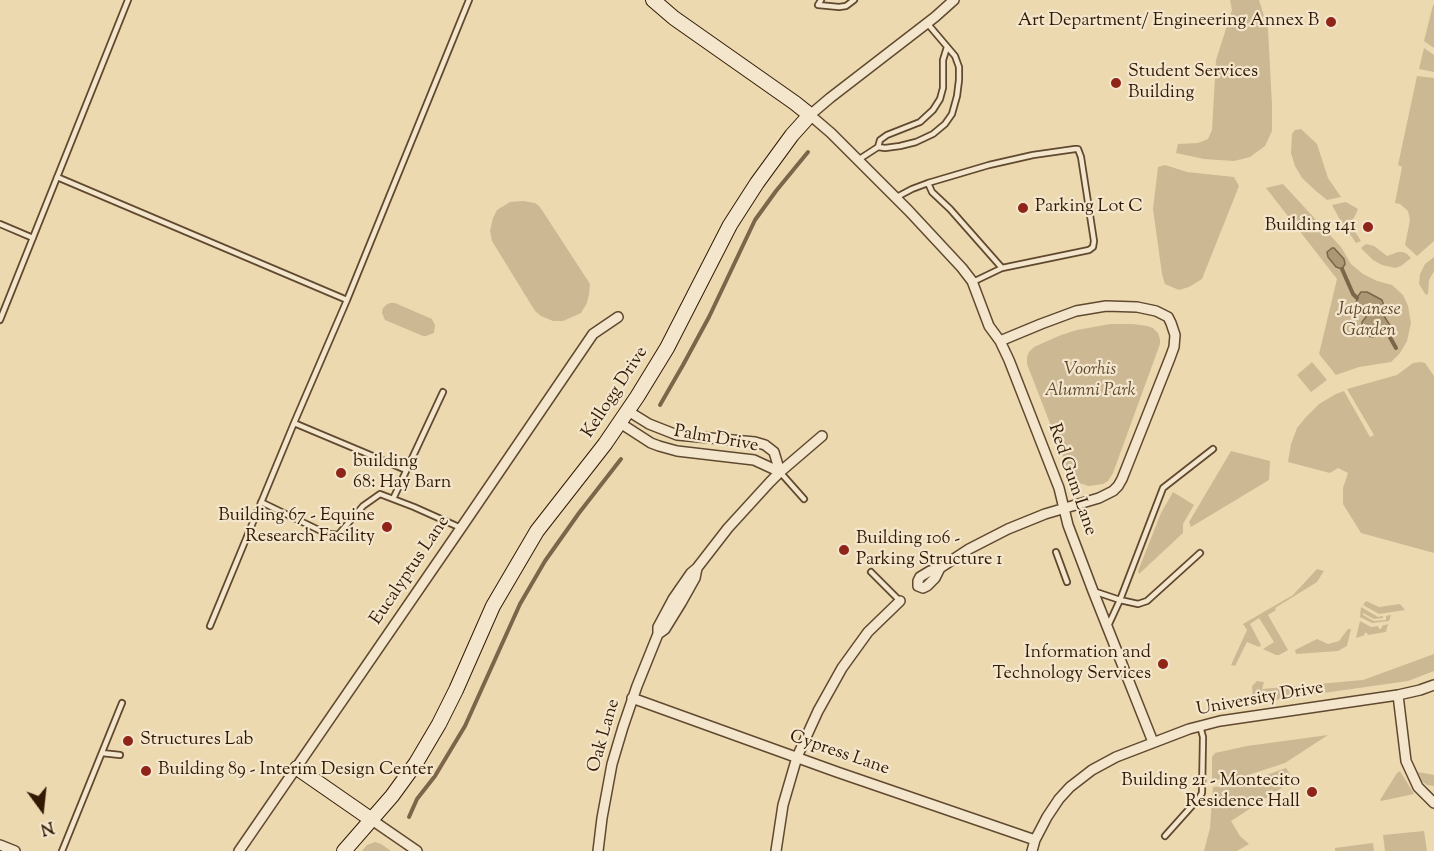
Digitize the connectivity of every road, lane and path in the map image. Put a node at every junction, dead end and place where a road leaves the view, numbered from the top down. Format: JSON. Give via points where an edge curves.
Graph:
{"nodes":[{"id":1,"x":128,"y":0,"type":"edge"},
{"id":2,"x":469,"y":0,"type":"edge"},
{"id":3,"x":653,"y":0,"type":"edge"},
{"id":4,"x":821,"y":0,"type":"edge"},
{"id":5,"x":854,"y":0,"type":"edge"},
{"id":6,"x":954,"y":0,"type":"edge"},
{"id":7,"x":927,"y":23,"type":"junction"},
{"id":8,"x":947,"y":46,"type":"junction"},
{"id":9,"x":810,"y":115,"type":"junction"},
{"id":10,"x":878,"y":147,"type":"junction"},
{"id":11,"x":858,"y":160,"type":"junction"},
{"id":12,"x":57,"y":177,"type":"junction"},
{"id":13,"x":928,"y":183,"type":"junction"},
{"id":14,"x":895,"y":198,"type":"junction"},
{"id":15,"x":0,"y":224,"type":"edge"},
{"id":16,"x":33,"y":238,"type":"junction"},
{"id":17,"x":1002,"y":268,"type":"junction"},
{"id":18,"x":972,"y":280,"type":"junction"},
{"id":19,"x":347,"y":300,"type":"junction"},
{"id":20,"x":618,"y":317,"type":"dead end"},
{"id":21,"x":0,"y":320,"type":"edge"},
{"id":22,"x":1000,"y":341,"type":"junction"},
{"id":23,"x":443,"y":392,"type":"dead end"},
{"id":24,"x":624,"y":417,"type":"junction"},
{"id":25,"x":294,"y":423,"type":"junction"},
{"id":26,"x":822,"y":436,"type":"dead end"},
{"id":27,"x":1213,"y":449,"type":"dead end"},
{"id":28,"x":406,"y":470,"type":"junction"},
{"id":29,"x":780,"y":472,"type":"junction"},
{"id":30,"x":393,"y":499,"type":"junction"},
{"id":31,"x":804,"y":500,"type":"dead end"},
{"id":32,"x":261,"y":502,"type":"junction"},
{"id":33,"x":1064,"y":508,"type":"junction"},
{"id":34,"x":461,"y":528,"type":"junction"},
{"id":35,"x":1056,"y":552,"type":"dead end"},
{"id":36,"x":1200,"y":553,"type":"dead end"},
{"id":37,"x":940,"y":568,"type":"dead end"},
{"id":38,"x":871,"y":572,"type":"dead end"},
{"id":39,"x":1067,"y":582,"type":"dead end"},
{"id":40,"x":1093,"y":591,"type":"junction"},
{"id":41,"x":1120,"y":600,"type":"junction"},
{"id":42,"x":900,"y":601,"type":"joint"},
{"id":43,"x":210,"y":626,"type":"dead end"},
{"id":44,"x":1108,"y":627,"type":"junction"},
{"id":45,"x":1434,"y":685,"type":"edge"},
{"id":46,"x":1398,"y":695,"type":"junction"},
{"id":47,"x":632,"y":698,"type":"junction"},
{"id":48,"x":122,"y":703,"type":"dead end"},
{"id":49,"x":1200,"y":726,"type":"junction"},
{"id":50,"x":1153,"y":742,"type":"junction"},
{"id":51,"x":102,"y":753,"type":"junction"},
{"id":52,"x":120,"y":755,"type":"dead end"},
{"id":53,"x":797,"y":757,"type":"junction"},
{"id":54,"x":297,"y":768,"type":"junction"},
{"id":55,"x":1434,"y":803,"type":"edge"},
{"id":56,"x":372,"y":820,"type":"junction"},
{"id":57,"x":1165,"y":836,"type":"dead end"},
{"id":58,"x":1035,"y":840,"type":"junction"},
{"id":59,"x":0,"y":845,"type":"edge"},
{"id":60,"x":15,"y":851,"type":"edge"},
{"id":61,"x":62,"y":851,"type":"edge"},
{"id":62,"x":239,"y":851,"type":"edge"},
{"id":63,"x":344,"y":851,"type":"edge"},
{"id":64,"x":417,"y":851,"type":"edge"},
{"id":65,"x":598,"y":851,"type":"edge"},
{"id":66,"x":776,"y":851,"type":"edge"},
{"id":67,"x":1032,"y":851,"type":"edge"}],
"edges":[{"from":1,"to":12,"type":"lane"},
{"from":2,"to":19,"type":"lane"},
{"from":3,"to":9,"type":"street"},
{"from":4,"to":5,"type":"lane","via":[[818,5],[839,7]]},
{"from":6,"to":7,"type":"street"},
{"from":7,"to":8,"type":"lane"},
{"from":7,"to":9,"type":"street"},
{"from":8,"to":10,"type":"lane","via":[[943,88],[933,110],[920,122],[887,135]]},
{"from":8,"to":10,"type":"lane","via":[[959,67],[952,114],[933,134],[916,142]]},
{"from":9,"to":11,"type":"street","name":"Red Gum Lane"},
{"from":9,"to":24,"type":"street","name":"Kellogg Drive","via":[[730,225],[667,348]]},
{"from":10,"to":11,"type":"lane"},
{"from":11,"to":14,"type":"street","name":"Red Gum Lane"},
{"from":12,"to":16,"type":"lane"},
{"from":12,"to":19,"type":"lane"},
{"from":13,"to":14,"type":"lane"},
{"from":13,"to":17,"type":"lane"},
{"from":13,"to":17,"type":"lane","via":[[1033,155],[1078,149],[1093,247]]},
{"from":14,"to":18,"type":"street","name":"Red Gum Lane"},
{"from":15,"to":16,"type":"lane"},
{"from":16,"to":21,"type":"lane"},
{"from":17,"to":18,"type":"lane"},
{"from":18,"to":22,"type":"street","name":"Red Gum Lane","via":[[989,326]]},
{"from":19,"to":25,"type":"lane"},
{"from":20,"to":34,"type":"street","name":"Eucalyptus Lane","via":[[593,334]]},
{"from":22,"to":33,"type":"street","name":"Red Gum Lane"},
{"from":22,"to":33,"type":"street","via":[[1076,311],[1106,306],[1147,308],[1171,322],[1174,348],[1118,486],[1106,495]]},
{"from":23,"to":28,"type":"lane"},
{"from":24,"to":29,"type":"street","name":"Palm Drive","via":[[659,446],[754,460]]},
{"from":24,"to":29,"type":"street","name":"Palm Drive","via":[[676,435],[765,445],[774,452]]},
{"from":24,"to":56,"type":"street","name":"Kellogg Drive","via":[[537,531],[493,606],[439,724],[416,764]]},
{"from":25,"to":28,"type":"lane"},
{"from":25,"to":32,"type":"lane"},
{"from":26,"to":29,"type":"street","name":"Oak Lane"},
{"from":27,"to":41,"type":"lane","via":[[1162,488]]},
{"from":28,"to":30,"type":"lane"},
{"from":29,"to":31,"type":"lane"},
{"from":29,"to":47,"type":"street","name":"Oak Lane","via":[[697,568],[681,603],[658,634]]},
{"from":30,"to":32,"type":"lane","via":[[380,494],[363,506],[338,535],[325,533]]},
{"from":30,"to":34,"type":"lane"},
{"from":32,"to":43,"type":"lane"},
{"from":33,"to":37,"type":"street","via":[[1008,529]]},
{"from":33,"to":40,"type":"street","name":"Red Gum Lane"},
{"from":34,"to":54,"type":"street","name":"Eucalyptus Lane"},
{"from":35,"to":39,"type":"lane"},
{"from":36,"to":41,"type":"lane","via":[[1147,601],[1138,604]]},
{"from":38,"to":42,"type":"lane"},
{"from":40,"to":41,"type":"lane"},
{"from":40,"to":44,"type":"street","name":"Red Gum Lane"},
{"from":41,"to":44,"type":"lane"},
{"from":42,"to":53,"type":"street","via":[[868,632],[842,668]]},
{"from":44,"to":50,"type":"street","name":"Red Gum Lane"},
{"from":45,"to":46,"type":"street","name":"University Drive"},
{"from":46,"to":49,"type":"street","name":"University Drive"},
{"from":46,"to":55,"type":"street","via":[[1406,761],[1418,787]]},
{"from":47,"to":53,"type":"street","name":"Cypress Lane"},
{"from":47,"to":65,"type":"street","name":"Oak Lane","via":[[612,764]]},
{"from":48,"to":51,"type":"lane"},
{"from":49,"to":50,"type":"street","name":"University Drive"},
{"from":49,"to":57,"type":"lane","via":[[1202,792]]},
{"from":50,"to":58,"type":"street","name":"University Drive","via":[[1092,770],[1070,787]]},
{"from":51,"to":52,"type":"lane"},
{"from":51,"to":61,"type":"lane"},
{"from":53,"to":58,"type":"street","name":"Cypress Lane"},
{"from":53,"to":66,"type":"street","via":[[783,805]]},
{"from":54,"to":56,"type":"street"},
{"from":54,"to":62,"type":"street","name":"Eucalyptus Lane"},
{"from":56,"to":63,"type":"street","name":"Kellogg Drive"},
{"from":56,"to":64,"type":"street"},
{"from":58,"to":67,"type":"street","name":"University Drive"},
{"from":59,"to":60,"type":"street"}]}
